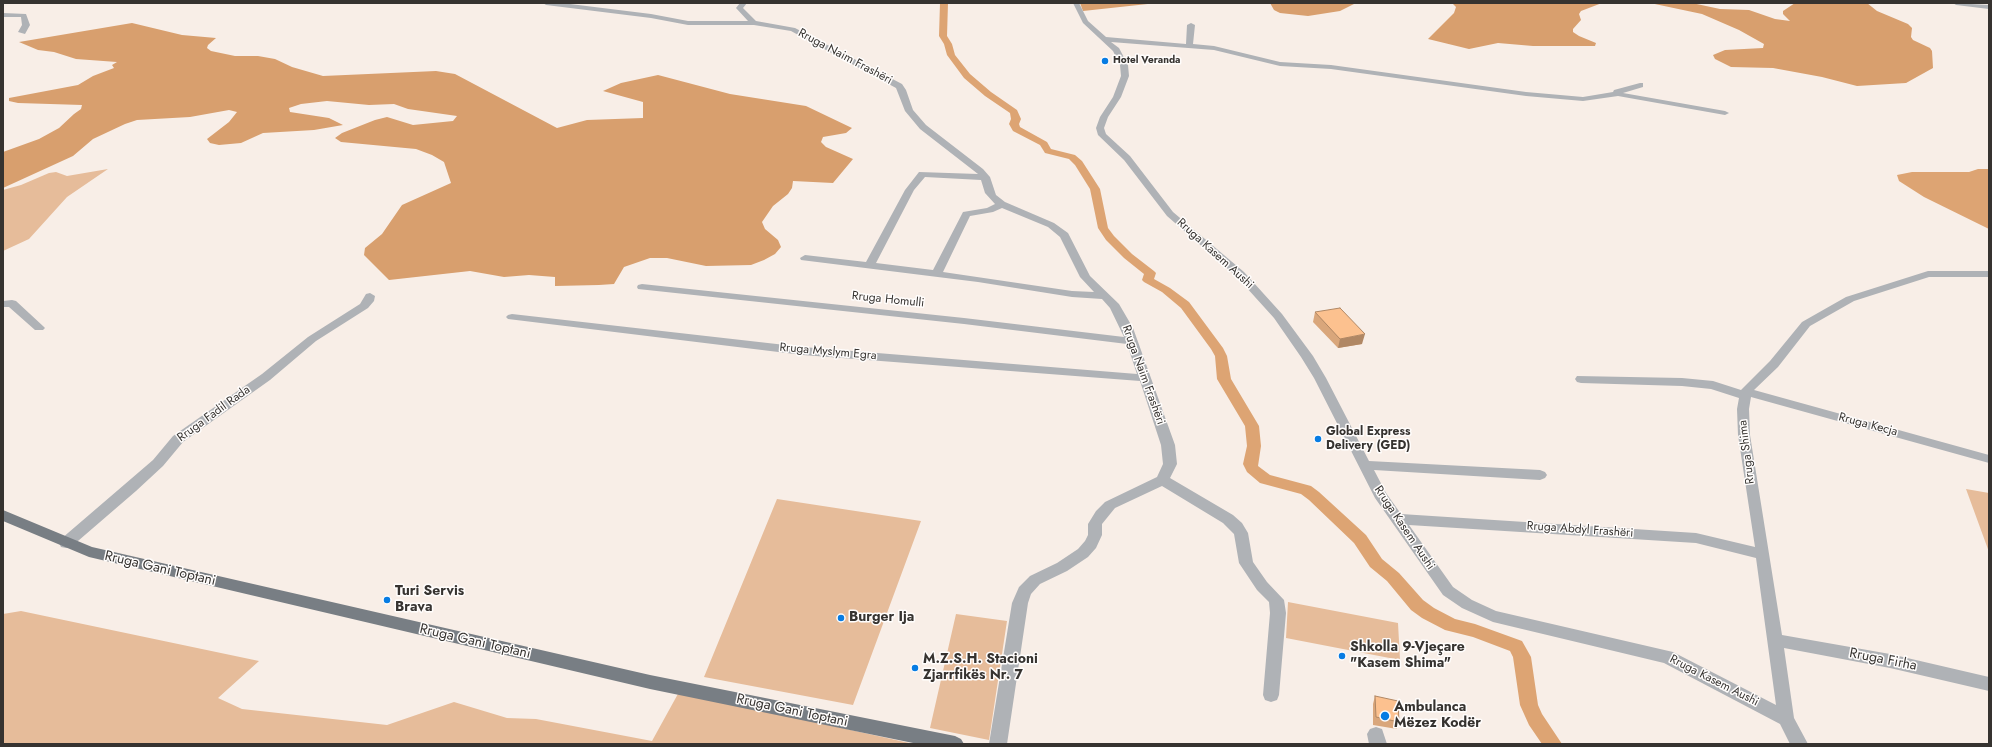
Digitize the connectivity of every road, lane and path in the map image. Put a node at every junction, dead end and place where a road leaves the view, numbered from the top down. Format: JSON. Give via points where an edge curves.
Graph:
{"nodes":[{"id":1,"x":546,"y":3,"type":"edge"},
{"id":2,"x":744,"y":3,"type":"edge"},
{"id":3,"x":1076,"y":3,"type":"edge"},
{"id":4,"x":1956,"y":3,"type":"edge"},
{"id":5,"x":1989,"y":7,"type":"edge"},
{"id":6,"x":3,"y":15,"type":"edge"},
{"id":7,"x":754,"y":23,"type":"junction"},
{"id":8,"x":1191,"y":25,"type":"dead end"},
{"id":9,"x":22,"y":32,"type":"dead end"},
{"id":10,"x":1103,"y":39,"type":"junction"},
{"id":11,"x":1189,"y":45,"type":"junction"},
{"id":12,"x":1640,"y":85,"type":"dead end"},
{"id":13,"x":1610,"y":94,"type":"junction"},
{"id":14,"x":1725,"y":113,"type":"dead end"},
{"id":15,"x":985,"y":178,"type":"junction"},
{"id":16,"x":1002,"y":204,"type":"junction"},
{"id":17,"x":805,"y":258,"type":"dead end"},
{"id":18,"x":870,"y":265,"type":"junction"},
{"id":19,"x":936,"y":274,"type":"junction"},
{"id":20,"x":1989,"y":274,"type":"edge"},
{"id":21,"x":642,"y":287,"type":"dead end"},
{"id":22,"x":370,"y":296,"type":"dead end"},
{"id":23,"x":1106,"y":296,"type":"junction"},
{"id":24,"x":3,"y":304,"type":"edge"},
{"id":25,"x":512,"y":317,"type":"dead end"},
{"id":26,"x":39,"y":328,"type":"dead end"},
{"id":27,"x":1130,"y":341,"type":"junction"},
{"id":28,"x":1144,"y":378,"type":"junction"},
{"id":29,"x":1581,"y":379,"type":"dead end"},
{"id":30,"x":1746,"y":394,"type":"junction"},
{"id":31,"x":1989,"y":459,"type":"edge"},
{"id":32,"x":1365,"y":465,"type":"junction"},
{"id":33,"x":1540,"y":475,"type":"dead end"},
{"id":34,"x":1162,"y":480,"type":"junction"},
{"id":35,"x":3,"y":516,"type":"edge"},
{"id":36,"x":1396,"y":519,"type":"junction"},
{"id":37,"x":66,"y":543,"type":"junction"},
{"id":38,"x":1763,"y":554,"type":"junction"},
{"id":39,"x":1775,"y":640,"type":"junction"},
{"id":40,"x":1989,"y":684,"type":"edge"},
{"id":41,"x":1270,"y":695,"type":"dead end"},
{"id":42,"x":1786,"y":719,"type":"junction"},
{"id":43,"x":955,"y":744,"type":"edge"},
{"id":44,"x":998,"y":744,"type":"edge"},
{"id":45,"x":1799,"y":744,"type":"edge"}],
"edges":[{"from":1,"to":7,"type":"street","name":"Rruga Naim Frashëri","via":[[688,23]]},
{"from":2,"to":7,"type":"street","via":[[739,8]]},
{"from":3,"to":10,"type":"street","name":"Rruga Kasem Aushi","via":[[1085,22]]},
{"from":4,"to":5,"type":"street"},
{"from":6,"to":9,"type":"street","via":[[24,15],[26,25]]},
{"from":7,"to":15,"type":"street","name":"Rruga Naim Frashëri","via":[[798,31],[899,86],[909,111],[923,127],[970,162]]},
{"from":8,"to":11,"type":"street"},
{"from":10,"to":11,"type":"street"},
{"from":10,"to":32,"type":"street","name":"Rruga Kasem Aushi","via":[[1122,58],[1125,76],[1117,97],[1104,117],[1100,128],[1102,135],[1127,158],[1170,214],[1240,274],[1278,316],[1320,378]]},
{"from":11,"to":13,"type":"street","via":[[1214,48],[1280,64],[1337,68],[1526,94],[1583,99]]},
{"from":12,"to":13,"type":"street"},
{"from":13,"to":14,"type":"street"},
{"from":15,"to":16,"type":"street","name":"Rruga Naim Frashëri","via":[[990,193]]},
{"from":15,"to":18,"type":"street","via":[[922,174],[910,190]]},
{"from":16,"to":19,"type":"street","via":[[990,210],[966,214]]},
{"from":16,"to":23,"type":"street","name":"Rruga Naim Frashëri","via":[[1051,224],[1059,230],[1085,277]]},
{"from":17,"to":18,"type":"street"},
{"from":18,"to":19,"type":"street"},
{"from":19,"to":23,"type":"street","via":[[1072,294]]},
{"from":20,"to":30,"type":"street","via":[[1928,274],[1850,299],[1806,324]]},
{"from":21,"to":27,"type":"street","name":"Rruga Homulli"},
{"from":22,"to":37,"type":"street","name":"Rruga Fadil Rada","via":[[364,306],[312,339],[266,377],[178,439],[158,463]]},
{"from":23,"to":27,"type":"street","name":"Rruga Naim Frashëri","via":[[1127,328]]},
{"from":24,"to":26,"type":"street","via":[[12,303]]},
{"from":25,"to":28,"type":"street","name":"Rruga Myslym Egra","via":[[803,350]]},
{"from":27,"to":28,"type":"street","name":"Rruga Naim Frashëri"},
{"from":28,"to":34,"type":"street","name":"Rruga Naim Frashëri","via":[[1170,456],[1170,464]]},
{"from":29,"to":30,"type":"street","name":"Rruga Kecja","via":[[1682,382],[1713,385]]},
{"from":30,"to":31,"type":"street","name":"Rruga Kecja"},
{"from":30,"to":38,"type":"street","name":"Rruga Shima","via":[[1743,409],[1744,435]]},
{"from":32,"to":33,"type":"street"},
{"from":32,"to":36,"type":"street","name":"Rruga Kasem Aushi"},
{"from":34,"to":41,"type":"street","via":[[1237,527],[1241,533],[1246,563],[1262,586],[1276,600],[1278,613]]},
{"from":34,"to":44,"type":"street","via":[[1110,505],[1095,524],[1095,536],[1083,553],[1035,580],[1024,591]]},
{"from":35,"to":37,"type":"main road","name":"Rruga Gani Toptani"},
{"from":36,"to":38,"type":"street","name":"Rruga Abdyl Frashëri","via":[[1696,538]]},
{"from":36,"to":42,"type":"street","name":"Rruga Kasem Aushi","via":[[1448,591],[1467,604],[1501,618],[1667,656]]},
{"from":37,"to":43,"type":"main road","name":"Rruga Gani Toptani","via":[[89,552],[650,682]]},
{"from":38,"to":39,"type":"street","name":"Rruga Shima"},
{"from":39,"to":40,"type":"street","name":"Rruga Firha","via":[[1890,661]]},
{"from":39,"to":42,"type":"street","name":"Rruga Shima"},
{"from":42,"to":45,"type":"street","name":"Rruga Shima"}]}
